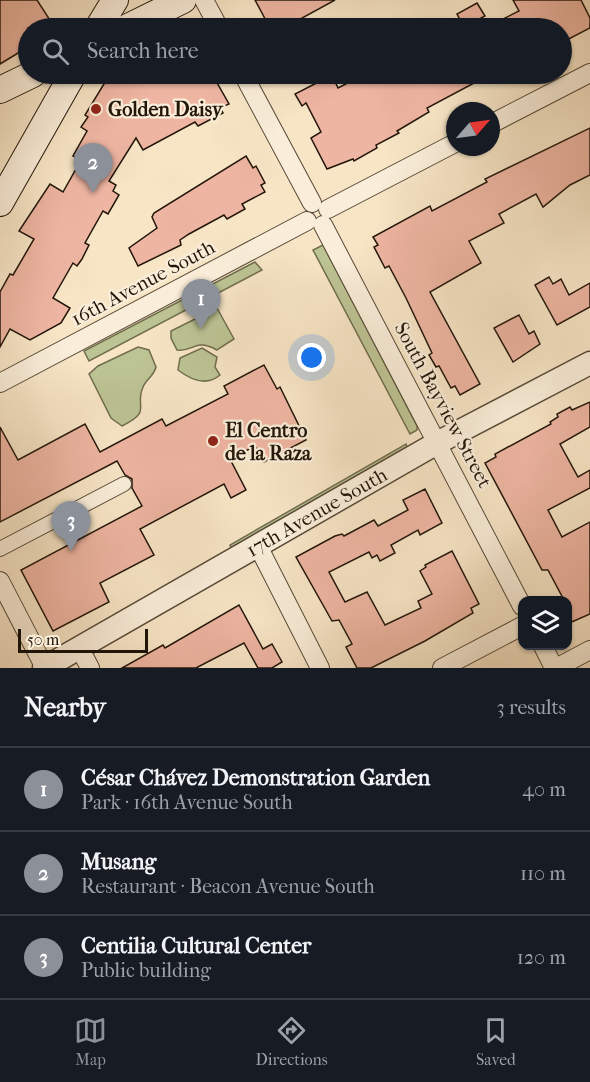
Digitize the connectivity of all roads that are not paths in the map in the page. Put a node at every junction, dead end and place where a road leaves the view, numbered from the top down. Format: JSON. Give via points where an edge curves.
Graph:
{"nodes":[{"id":1,"x":115,"y":0,"type":"edge"},
{"id":2,"x":183,"y":0,"type":"edge"},
{"id":3,"x":204,"y":0,"type":"edge"},
{"id":4,"x":104,"y":18,"type":"edge"},
{"id":5,"x":146,"y":18,"type":"edge"},
{"id":6,"x":214,"y":18,"type":"edge"},
{"id":7,"x":590,"y":73,"type":"edge"},
{"id":8,"x":18,"y":81,"type":"edge"},
{"id":9,"x":572,"y":82,"type":"edge"},
{"id":10,"x":67,"y":84,"type":"edge"},
{"id":11,"x":248,"y":84,"type":"edge"},
{"id":12,"x":569,"y":84,"type":"edge"},
{"id":13,"x":0,"y":90,"type":"edge"},
{"id":14,"x":500,"y":119,"type":"edge"},
{"id":15,"x":446,"y":148,"type":"edge"},
{"id":16,"x":0,"y":202,"type":"edge"},
{"id":17,"x":317,"y":215,"type":"junction"},
{"id":18,"x":590,"y":363,"type":"edge"},
{"id":19,"x":0,"y":383,"type":"edge"},
{"id":20,"x":437,"y":443,"type":"junction"},
{"id":21,"x":124,"y":484,"type":"dead end"},
{"id":22,"x":257,"y":544,"type":"junction"},
{"id":23,"x":0,"y":549,"type":"edge"},
{"id":24,"x":0,"y":581,"type":"edge"},
{"id":25,"x":518,"y":598,"type":"edge"},
{"id":26,"x":518,"y":629,"type":"edge"},
{"id":27,"x":546,"y":650,"type":"edge"},
{"id":28,"x":590,"y":650,"type":"edge"},
{"id":29,"x":85,"y":658,"type":"edge"},
{"id":30,"x":45,"y":668,"type":"edge"},
{"id":31,"x":320,"y":668,"type":"edge"},
{"id":32,"x":442,"y":668,"type":"edge"},
{"id":33,"x":555,"y":668,"type":"edge"}],
"edges":[{"from":1,"to":4,"type":"main road"},
{"from":2,"to":5,"type":"main road"},
{"from":3,"to":6,"type":"street"},
{"from":7,"to":9,"type":"street"},
{"from":8,"to":13,"type":"main road"},
{"from":10,"to":16,"type":"main road"},
{"from":11,"to":17,"type":"street","name":"South Bayview Street"},
{"from":12,"to":14,"type":"street"},
{"from":15,"to":17,"type":"street","name":"16th Avenue South"},
{"from":17,"to":19,"type":"street","name":"16th Avenue South"},
{"from":17,"to":20,"type":"street","name":"South Bayview Street"},
{"from":18,"to":20,"type":"street","name":"17th Avenue South"},
{"from":20,"to":22,"type":"street","name":"17th Avenue South"},
{"from":20,"to":25,"type":"street","name":"South Bayview Street"},
{"from":21,"to":23,"type":"street"},
{"from":22,"to":29,"type":"street","name":"17th Avenue South"},
{"from":22,"to":31,"type":"street"},
{"from":24,"to":30,"type":"street"},
{"from":26,"to":32,"type":"street"},
{"from":27,"to":33,"type":"street"},
{"from":28,"to":33,"type":"street"},
{"from":29,"to":30,"type":"street","name":"17th Avenue South"}]}
